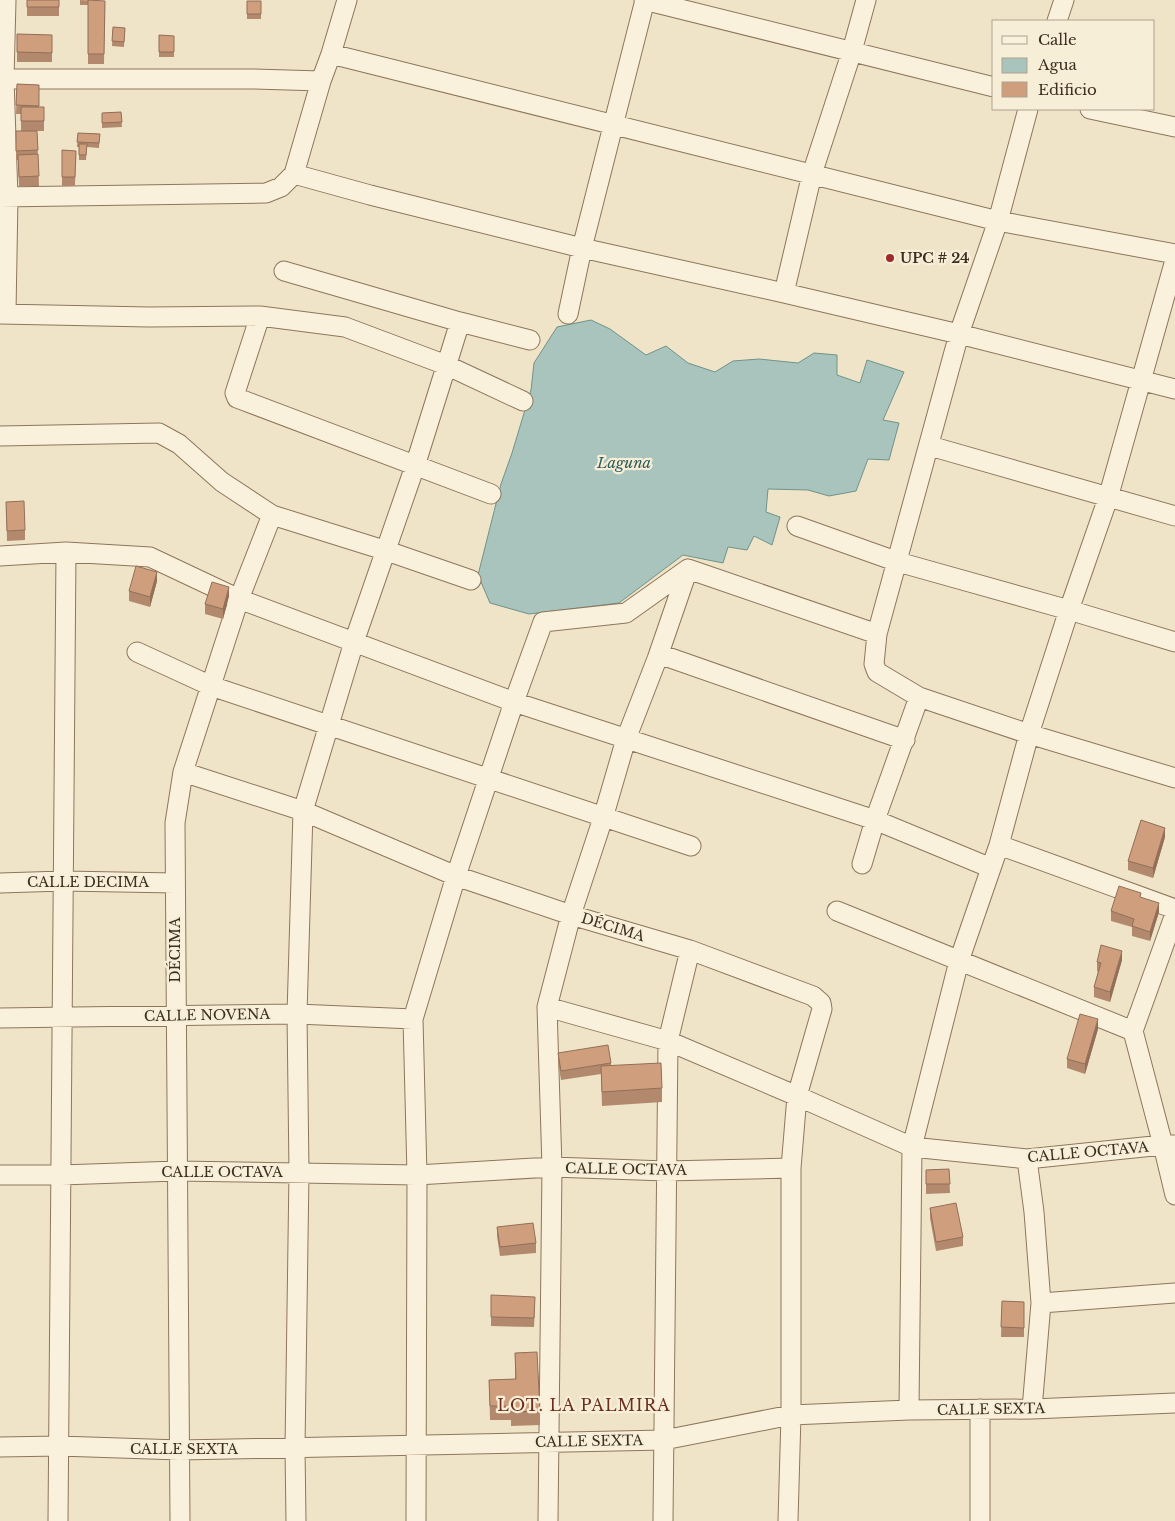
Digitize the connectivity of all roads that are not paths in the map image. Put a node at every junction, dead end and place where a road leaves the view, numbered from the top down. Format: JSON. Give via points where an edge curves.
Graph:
{"nodes":[{"id":1,"x":6,"y":0,"type":"edge"},
{"id":2,"x":347,"y":0,"type":"edge"},
{"id":3,"x":645,"y":0,"type":"edge"},
{"id":4,"x":866,"y":0,"type":"edge"},
{"id":5,"x":1064,"y":0,"type":"edge"},
{"id":6,"x":1056,"y":20,"type":"edge"},
{"id":7,"x":852,"y":52,"type":"junction"},
{"id":8,"x":331,"y":54,"type":"junction"},
{"id":9,"x":2,"y":79,"type":"edge"},
{"id":10,"x":321,"y":81,"type":"junction"},
{"id":11,"x":992,"y":87,"type":"edge"},
{"id":12,"x":1028,"y":110,"type":"edge"},
{"id":13,"x":1095,"y":110,"type":"edge"},
{"id":14,"x":614,"y":125,"type":"junction"},
{"id":15,"x":1175,"y":126,"type":"edge"},
{"id":16,"x":294,"y":174,"type":"junction"},
{"id":17,"x":812,"y":174,"type":"junction"},
{"id":18,"x":4,"y":197,"type":"edge"},
{"id":19,"x":998,"y":221,"type":"junction"},
{"id":20,"x":582,"y":248,"type":"junction"},
{"id":21,"x":1175,"y":254,"type":"edge"},
{"id":22,"x":1175,"y":260,"type":"edge"},
{"id":23,"x":284,"y":271,"type":"dead end"},
{"id":24,"x":784,"y":293,"type":"junction"},
{"id":25,"x":3,"y":314,"type":"edge"},
{"id":26,"x":568,"y":314,"type":"dead end"},
{"id":27,"x":260,"y":316,"type":"junction"},
{"id":28,"x":460,"y":322,"type":"junction"},
{"id":29,"x":959,"y":334,"type":"junction"},
{"id":30,"x":530,"y":340,"type":"dead end"},
{"id":31,"x":446,"y":365,"type":"junction"},
{"id":32,"x":1141,"y":380,"type":"junction"},
{"id":33,"x":1175,"y":390,"type":"edge"},
{"id":34,"x":523,"y":401,"type":"dead end"},
{"id":35,"x":0,"y":436,"type":"edge"},
{"id":36,"x":930,"y":446,"type":"junction"},
{"id":37,"x":415,"y":466,"type":"junction"},
{"id":38,"x":491,"y":494,"type":"dead end"},
{"id":39,"x":1108,"y":498,"type":"junction"},
{"id":40,"x":272,"y":514,"type":"junction"},
{"id":41,"x":1175,"y":516,"type":"edge"},
{"id":42,"x":797,"y":526,"type":"dead end"},
{"id":43,"x":387,"y":550,"type":"junction"},
{"id":44,"x":66,"y":552,"type":"junction"},
{"id":45,"x":0,"y":556,"type":"edge"},
{"id":46,"x":898,"y":562,"type":"junction"},
{"id":47,"x":688,"y":569,"type":"junction"},
{"id":48,"x":471,"y":580,"type":"dead end"},
{"id":49,"x":239,"y":599,"type":"junction"},
{"id":50,"x":1069,"y":610,"type":"junction"},
{"id":51,"x":877,"y":634,"type":"junction"},
{"id":52,"x":354,"y":642,"type":"junction"},
{"id":53,"x":1175,"y":642,"type":"edge"},
{"id":54,"x":137,"y":652,"type":"dead end"},
{"id":55,"x":659,"y":654,"type":"junction"},
{"id":56,"x":212,"y":686,"type":"junction"},
{"id":57,"x":919,"y":697,"type":"junction"},
{"id":58,"x":514,"y":702,"type":"junction"},
{"id":59,"x":329,"y":726,"type":"junction"},
{"id":60,"x":1029,"y":734,"type":"junction"},
{"id":61,"x":626,"y":739,"type":"junction"},
{"id":62,"x":905,"y":740,"type":"junction"},
{"id":63,"x":183,"y":772,"type":"junction"},
{"id":64,"x":1175,"y":778,"type":"edge"},
{"id":65,"x":489,"y":779,"type":"junction"},
{"id":66,"x":303,"y":811,"type":"junction"},
{"id":67,"x":603,"y":818,"type":"junction"},
{"id":68,"x":875,"y":820,"type":"junction"},
{"id":69,"x":999,"y":845,"type":"junction"},
{"id":70,"x":691,"y":846,"type":"dead end"},
{"id":71,"x":862,"y":864,"type":"dead end"},
{"id":72,"x":991,"y":868,"type":"junction"},
{"id":73,"x":456,"y":876,"type":"junction"},
{"id":74,"x":63,"y":881,"type":"junction"},
{"id":75,"x":0,"y":883,"type":"edge"},
{"id":76,"x":175,"y":883,"type":"junction"},
{"id":77,"x":1175,"y":909,"type":"edge"},
{"id":78,"x":837,"y":912,"type":"dead end"},
{"id":79,"x":1175,"y":914,"type":"edge"},
{"id":80,"x":571,"y":915,"type":"junction"},
{"id":81,"x":690,"y":950,"type":"junction"},
{"id":82,"x":959,"y":962,"type":"junction"},
{"id":83,"x":547,"y":1007,"type":"junction"},
{"id":84,"x":297,"y":1014,"type":"junction"},
{"id":85,"x":176,"y":1016,"type":"junction"},
{"id":86,"x":0,"y":1018,"type":"edge"},
{"id":87,"x":62,"y":1018,"type":"junction"},
{"id":88,"x":414,"y":1019,"type":"junction"},
{"id":89,"x":1132,"y":1032,"type":"junction"},
{"id":90,"x":668,"y":1041,"type":"junction"},
{"id":91,"x":797,"y":1096,"type":"junction"},
{"id":92,"x":1169,"y":1145,"type":"edge"},
{"id":93,"x":912,"y":1147,"type":"junction"},
{"id":94,"x":1028,"y":1159,"type":"junction"},
{"id":95,"x":552,"y":1167,"type":"junction"},
{"id":96,"x":791,"y":1168,"type":"junction"},
{"id":97,"x":177,"y":1171,"type":"junction"},
{"id":98,"x":666,"y":1171,"type":"junction"},
{"id":99,"x":299,"y":1172,"type":"junction"},
{"id":100,"x":0,"y":1175,"type":"edge"},
{"id":101,"x":61,"y":1175,"type":"junction"},
{"id":102,"x":417,"y":1175,"type":"junction"},
{"id":103,"x":1175,"y":1195,"type":"edge"},
{"id":104,"x":1175,"y":1293,"type":"edge"},
{"id":105,"x":1041,"y":1303,"type":"junction"},
{"id":106,"x":1175,"y":1403,"type":"edge"},
{"id":107,"x":980,"y":1409,"type":"junction"},
{"id":108,"x":1032,"y":1409,"type":"junction"},
{"id":109,"x":909,"y":1410,"type":"junction"},
{"id":110,"x":791,"y":1415,"type":"junction"},
{"id":111,"x":664,"y":1440,"type":"junction"},
{"id":112,"x":549,"y":1441,"type":"junction"},
{"id":113,"x":416,"y":1445,"type":"junction"},
{"id":114,"x":59,"y":1446,"type":"junction"},
{"id":115,"x":0,"y":1447,"type":"edge"},
{"id":116,"x":296,"y":1448,"type":"junction"},
{"id":117,"x":180,"y":1450,"type":"junction"},
{"id":118,"x":58,"y":1521,"type":"edge"},
{"id":119,"x":180,"y":1521,"type":"edge"},
{"id":120,"x":296,"y":1521,"type":"edge"},
{"id":121,"x":416,"y":1521,"type":"edge"},
{"id":122,"x":548,"y":1521,"type":"edge"},
{"id":123,"x":663,"y":1521,"type":"edge"},
{"id":124,"x":788,"y":1521,"type":"edge"},
{"id":125,"x":980,"y":1521,"type":"edge"}],
"edges":[{"from":1,"to":9,"type":"street"},
{"from":2,"to":8,"type":"street"},
{"from":3,"to":7,"type":"street"},
{"from":3,"to":14,"type":"street"},
{"from":4,"to":7,"type":"street"},
{"from":5,"to":6,"type":"street"},
{"from":7,"to":11,"type":"street"},
{"from":7,"to":17,"type":"street"},
{"from":8,"to":10,"type":"street"},
{"from":8,"to":14,"type":"street"},
{"from":9,"to":10,"type":"street","via":[[252,78]]},
{"from":9,"to":18,"type":"street"},
{"from":10,"to":16,"type":"street"},
{"from":12,"to":19,"type":"street"},
{"from":13,"to":15,"type":"street"},
{"from":14,"to":17,"type":"street"},
{"from":14,"to":20,"type":"street"},
{"from":16,"to":18,"type":"street","via":[[281,187],[266,192]]},
{"from":16,"to":20,"type":"street"},
{"from":17,"to":19,"type":"street"},
{"from":17,"to":24,"type":"street"},
{"from":18,"to":25,"type":"street"},
{"from":19,"to":21,"type":"street"},
{"from":19,"to":29,"type":"street"},
{"from":20,"to":24,"type":"street"},
{"from":20,"to":26,"type":"street"},
{"from":22,"to":32,"type":"street"},
{"from":23,"to":28,"type":"street"},
{"from":24,"to":29,"type":"street"},
{"from":25,"to":27,"type":"street"},
{"from":27,"to":31,"type":"street","via":[[345,327]]},
{"from":27,"to":37,"type":"street","via":[[235,392],[236,398]]},
{"from":28,"to":30,"type":"street"},
{"from":28,"to":31,"type":"street"},
{"from":29,"to":32,"type":"street"},
{"from":29,"to":36,"type":"street"},
{"from":31,"to":34,"type":"street"},
{"from":31,"to":37,"type":"street"},
{"from":32,"to":33,"type":"street"},
{"from":32,"to":39,"type":"street"},
{"from":35,"to":40,"type":"street","via":[[158,433],[179,444],[222,482]]},
{"from":36,"to":39,"type":"street"},
{"from":36,"to":46,"type":"street"},
{"from":37,"to":38,"type":"street"},
{"from":37,"to":43,"type":"street"},
{"from":39,"to":41,"type":"street"},
{"from":39,"to":50,"type":"street"},
{"from":40,"to":43,"type":"street"},
{"from":40,"to":49,"type":"street","name":"DÉCIMA"},
{"from":42,"to":46,"type":"street"},
{"from":43,"to":48,"type":"street"},
{"from":43,"to":52,"type":"street"},
{"from":44,"to":45,"type":"street"},
{"from":44,"to":49,"type":"street","via":[[150,557]]},
{"from":44,"to":74,"type":"street"},
{"from":46,"to":50,"type":"street"},
{"from":46,"to":51,"type":"street"},
{"from":47,"to":51,"type":"street"},
{"from":47,"to":55,"type":"street"},
{"from":47,"to":58,"type":"street","via":[[626,614],[543,622]]},
{"from":49,"to":52,"type":"street"},
{"from":49,"to":56,"type":"street","name":"DÉCIMA"},
{"from":50,"to":53,"type":"street"},
{"from":50,"to":60,"type":"street"},
{"from":51,"to":57,"type":"street","via":[[874,664],[877,672]]},
{"from":52,"to":58,"type":"street"},
{"from":52,"to":59,"type":"street"},
{"from":54,"to":56,"type":"street"},
{"from":55,"to":61,"type":"street"},
{"from":55,"to":62,"type":"street"},
{"from":56,"to":59,"type":"street"},
{"from":56,"to":63,"type":"street","name":"DÉCIMA"},
{"from":57,"to":60,"type":"street"},
{"from":57,"to":62,"type":"street"},
{"from":58,"to":61,"type":"street"},
{"from":58,"to":65,"type":"street"},
{"from":59,"to":65,"type":"street"},
{"from":59,"to":66,"type":"street"},
{"from":60,"to":64,"type":"street"},
{"from":60,"to":69,"type":"street"},
{"from":61,"to":67,"type":"street"},
{"from":61,"to":68,"type":"street"},
{"from":62,"to":68,"type":"street"},
{"from":63,"to":66,"type":"street","name":"DÉCIMA"},
{"from":63,"to":76,"type":"street","name":"DÉCIMA","via":[[175,823]]},
{"from":65,"to":67,"type":"street"},
{"from":65,"to":73,"type":"street"},
{"from":66,"to":73,"type":"street","name":"DÉCIMA"},
{"from":66,"to":84,"type":"street"},
{"from":67,"to":70,"type":"street"},
{"from":67,"to":80,"type":"street"},
{"from":68,"to":71,"type":"street"},
{"from":68,"to":72,"type":"street"},
{"from":69,"to":72,"type":"street"},
{"from":69,"to":77,"type":"street"},
{"from":72,"to":82,"type":"street"},
{"from":73,"to":80,"type":"street","name":"DÉCIMA"},
{"from":73,"to":88,"type":"street"},
{"from":74,"to":75,"type":"street","name":"CALLE DECIMA"},
{"from":74,"to":76,"type":"street","name":"CALLE DECIMA"},
{"from":74,"to":87,"type":"street"},
{"from":76,"to":85,"type":"street","name":"DÉCIMA"},
{"from":78,"to":82,"type":"street"},
{"from":79,"to":89,"type":"street"},
{"from":80,"to":81,"type":"street","name":"DÉCIMA"},
{"from":80,"to":83,"type":"street"},
{"from":81,"to":90,"type":"street"},
{"from":81,"to":91,"type":"street","name":"DÉCIMA","via":[[813,996],[821,1003]]},
{"from":82,"to":89,"type":"street"},
{"from":82,"to":93,"type":"street"},
{"from":83,"to":90,"type":"street"},
{"from":83,"to":95,"type":"street"},
{"from":84,"to":85,"type":"street","name":"CALLE NOVENA"},
{"from":84,"to":88,"type":"street","name":"CALLE NOVENA"},
{"from":84,"to":99,"type":"street"},
{"from":85,"to":87,"type":"street","name":"CALLE NOVENA"},
{"from":85,"to":97,"type":"street","name":"DÉCIMA"},
{"from":86,"to":87,"type":"street","name":"CALLE NOVENA"},
{"from":87,"to":101,"type":"street"},
{"from":88,"to":102,"type":"street"},
{"from":89,"to":92,"type":"street"},
{"from":90,"to":91,"type":"street"},
{"from":90,"to":98,"type":"street"},
{"from":91,"to":93,"type":"street","name":"CALLE OCTAVA"},
{"from":91,"to":96,"type":"street"},
{"from":92,"to":94,"type":"street","name":"CALLE OCTAVA"},
{"from":92,"to":103,"type":"street"},
{"from":93,"to":94,"type":"street","name":"CALLE OCTAVA"},
{"from":93,"to":109,"type":"street"},
{"from":94,"to":105,"type":"street"},
{"from":95,"to":98,"type":"street","name":"CALLE OCTAVA"},
{"from":95,"to":102,"type":"street","name":"CALLE OCTAVA"},
{"from":95,"to":112,"type":"street"},
{"from":96,"to":98,"type":"street","name":"CALLE OCTAVA"},
{"from":96,"to":110,"type":"street"},
{"from":97,"to":99,"type":"street","name":"CALLE OCTAVA"},
{"from":97,"to":101,"type":"street","name":"CALLE OCTAVA"},
{"from":97,"to":117,"type":"street","name":"DÉCIMA"},
{"from":98,"to":111,"type":"street"},
{"from":99,"to":102,"type":"street","name":"CALLE OCTAVA"},
{"from":99,"to":116,"type":"street"},
{"from":100,"to":101,"type":"street","name":"CALLE OCTAVA"},
{"from":101,"to":114,"type":"street"},
{"from":102,"to":113,"type":"street"},
{"from":104,"to":105,"type":"street"},
{"from":105,"to":108,"type":"street"},
{"from":106,"to":108,"type":"street","name":"CALLE SEXTA"},
{"from":107,"to":108,"type":"street","name":"CALLE SEXTA"},
{"from":107,"to":109,"type":"street","name":"CALLE SEXTA"},
{"from":107,"to":125,"type":"street"},
{"from":109,"to":110,"type":"street","name":"CALLE SEXTA"},
{"from":110,"to":111,"type":"street","name":"CALLE SEXTA"},
{"from":110,"to":124,"type":"street"},
{"from":111,"to":112,"type":"street","name":"CALLE SEXTA"},
{"from":111,"to":123,"type":"street"},
{"from":112,"to":113,"type":"street","name":"CALLE SEXTA"},
{"from":112,"to":122,"type":"street"},
{"from":113,"to":116,"type":"street","name":"CALLE SEXTA"},
{"from":113,"to":121,"type":"street"},
{"from":114,"to":115,"type":"street","name":"CALLE SEXTA"},
{"from":114,"to":117,"type":"street","name":"CALLE SEXTA"},
{"from":114,"to":118,"type":"street"},
{"from":116,"to":117,"type":"street","name":"CALLE SEXTA"},
{"from":116,"to":120,"type":"street"},
{"from":117,"to":119,"type":"street","name":"DÉCIMA"}]}
